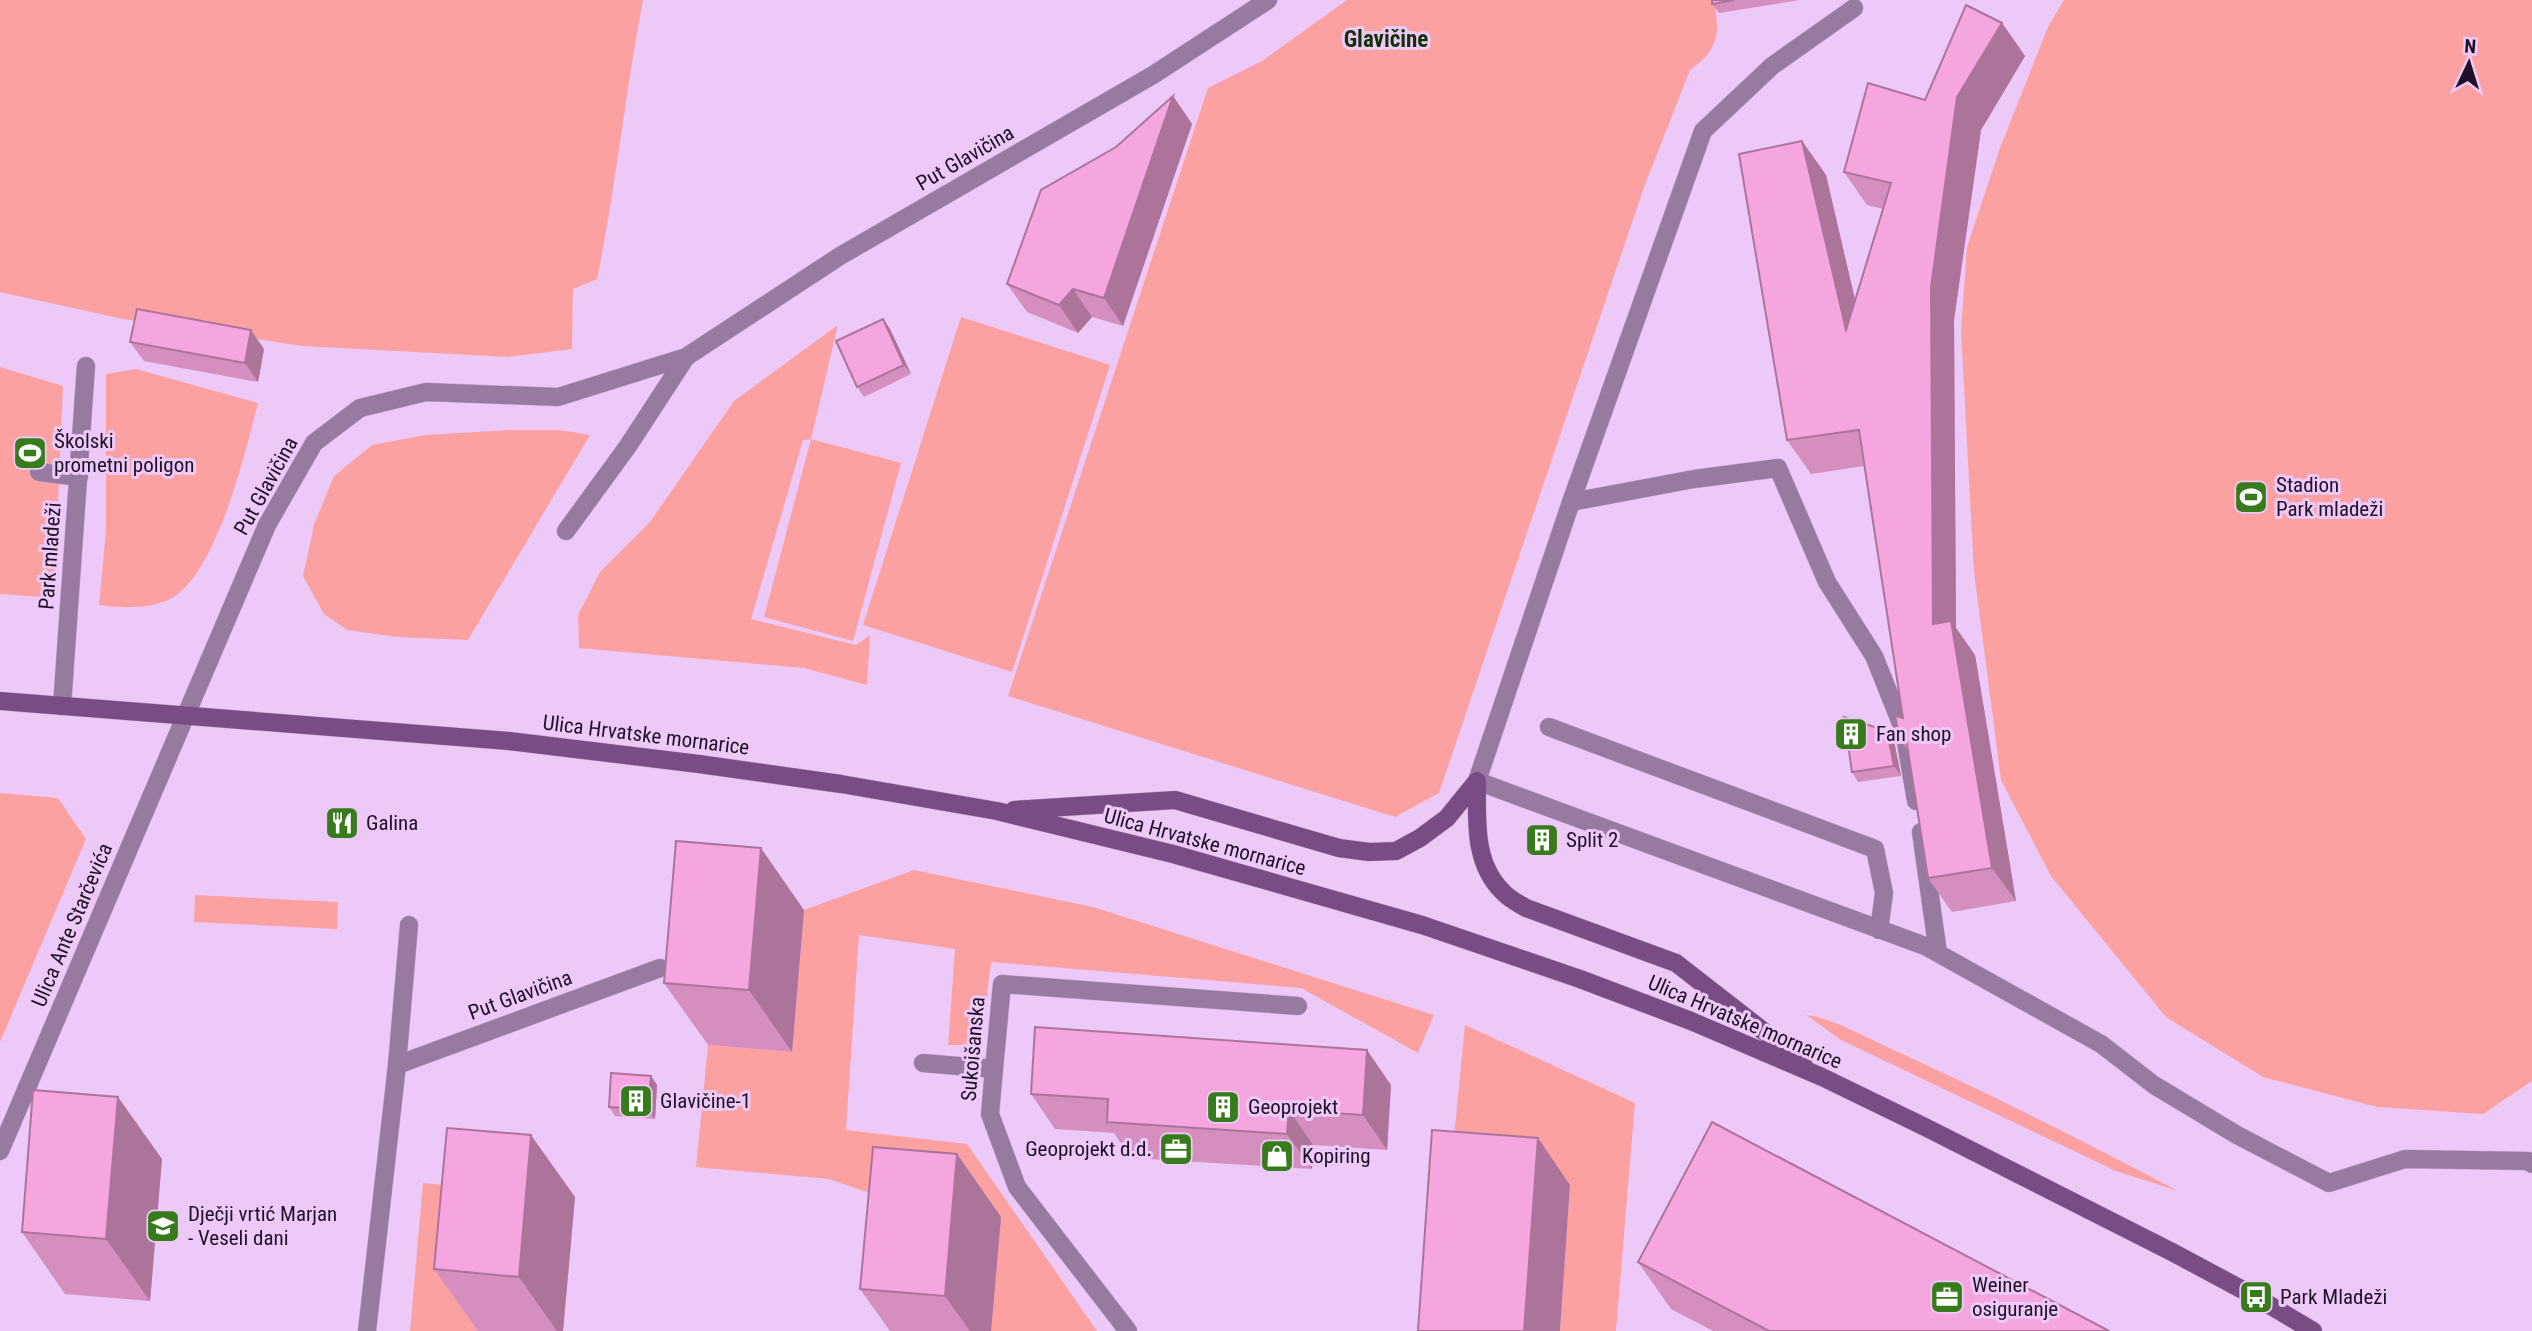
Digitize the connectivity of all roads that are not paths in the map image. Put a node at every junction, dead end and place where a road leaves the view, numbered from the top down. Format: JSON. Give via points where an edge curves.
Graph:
{"nodes":[{"id":1,"x":1268,"y":0,"type":"edge"},
{"id":2,"x":1854,"y":8,"type":"dead end"},
{"id":3,"x":686,"y":357,"type":"junction"},
{"id":4,"x":86,"y":366,"type":"dead end"},
{"id":5,"x":39,"y":472,"type":"dead end"},
{"id":6,"x":79,"y":477,"type":"junction"},
{"id":7,"x":1571,"y":502,"type":"junction"},
{"id":8,"x":566,"y":531,"type":"dead end"},
{"id":9,"x":0,"y":701,"type":"edge"},
{"id":10,"x":62,"y":706,"type":"junction"},
{"id":11,"x":184,"y":716,"type":"junction"},
{"id":12,"x":1549,"y":727,"type":"dead end"},
{"id":13,"x":1477,"y":781,"type":"junction"},
{"id":14,"x":997,"y":811,"type":"junction"},
{"id":15,"x":409,"y":925,"type":"dead end"},
{"id":16,"x":1879,"y":930,"type":"junction"},
{"id":17,"x":1938,"y":953,"type":"junction"},
{"id":18,"x":660,"y":968,"type":"dead end"},
{"id":19,"x":1298,"y":1006,"type":"dead end"},
{"id":20,"x":923,"y":1063,"type":"dead end"},
{"id":21,"x":397,"y":1065,"type":"junction"},
{"id":22,"x":995,"y":1069,"type":"junction"},
{"id":23,"x":1822,"y":1077,"type":"junction"},
{"id":24,"x":0,"y":1151,"type":"edge"},
{"id":25,"x":2532,"y":1164,"type":"edge"},
{"id":26,"x":367,"y":1331,"type":"edge"},
{"id":27,"x":1128,"y":1331,"type":"edge"},
{"id":28,"x":2313,"y":1331,"type":"edge"}],
"edges":[{"from":1,"to":3,"type":"street","name":"Put Glavičina","via":[[1153,75],[840,256]]},
{"from":2,"to":7,"type":"street","via":[[1772,66],[1703,131]]},
{"from":3,"to":8,"type":"street","name":"Put Glavičina"},
{"from":3,"to":11,"type":"street","name":"Put Glavičina","via":[[558,397],[426,392],[360,408],[314,443],[267,525]]},
{"from":4,"to":6,"type":"street","name":"Park mladeži"},
{"from":5,"to":6,"type":"street"},
{"from":6,"to":10,"type":"street","name":"Park mladeži"},
{"from":7,"to":13,"type":"street"},
{"from":7,"to":17,"type":"street","via":[[1778,468],[1826,582],[1874,656],[1904,732]]},
{"from":9,"to":10,"type":"main road","name":"Ulica Hrvatske mornarice"},
{"from":10,"to":11,"type":"main road","name":"Ulica Hrvatske mornarice"},
{"from":11,"to":14,"type":"main road","name":"Ulica Hrvatske mornarice","via":[[509,741],[841,784]]},
{"from":11,"to":24,"type":"street","name":"Ulica Ante Starčevića"},
{"from":12,"to":16,"type":"street","via":[[1875,849],[1884,893]]},
{"from":13,"to":14,"type":"main road","via":[[1447,818],[1396,851],[1339,848],[1175,800]]},
{"from":13,"to":16,"type":"street"},
{"from":13,"to":23,"type":"main road","via":[[1477,832],[1483,858],[1504,894],[1526,908],[1676,963]]},
{"from":14,"to":23,"type":"main road","name":"Ulica Hrvatske mornarice","via":[[1173,854],[1422,925],[1666,1012]]},
{"from":15,"to":21,"type":"street"},
{"from":16,"to":17,"type":"street"},
{"from":17,"to":25,"type":"street","via":[[2101,1044],[2154,1085],[2237,1135],[2329,1183],[2405,1159]]},
{"from":18,"to":21,"type":"street","name":"Put Glavičina"},
{"from":19,"to":22,"type":"street","name":"Sukoišanska","via":[[1002,984]]},
{"from":20,"to":22,"type":"street"},
{"from":21,"to":26,"type":"street"},
{"from":22,"to":27,"type":"street","name":"Sukoišanska","via":[[990,1114],[1017,1187]]},
{"from":23,"to":28,"type":"main road","name":"Ulica Hrvatske mornarice","via":[[2172,1252]]}]}
